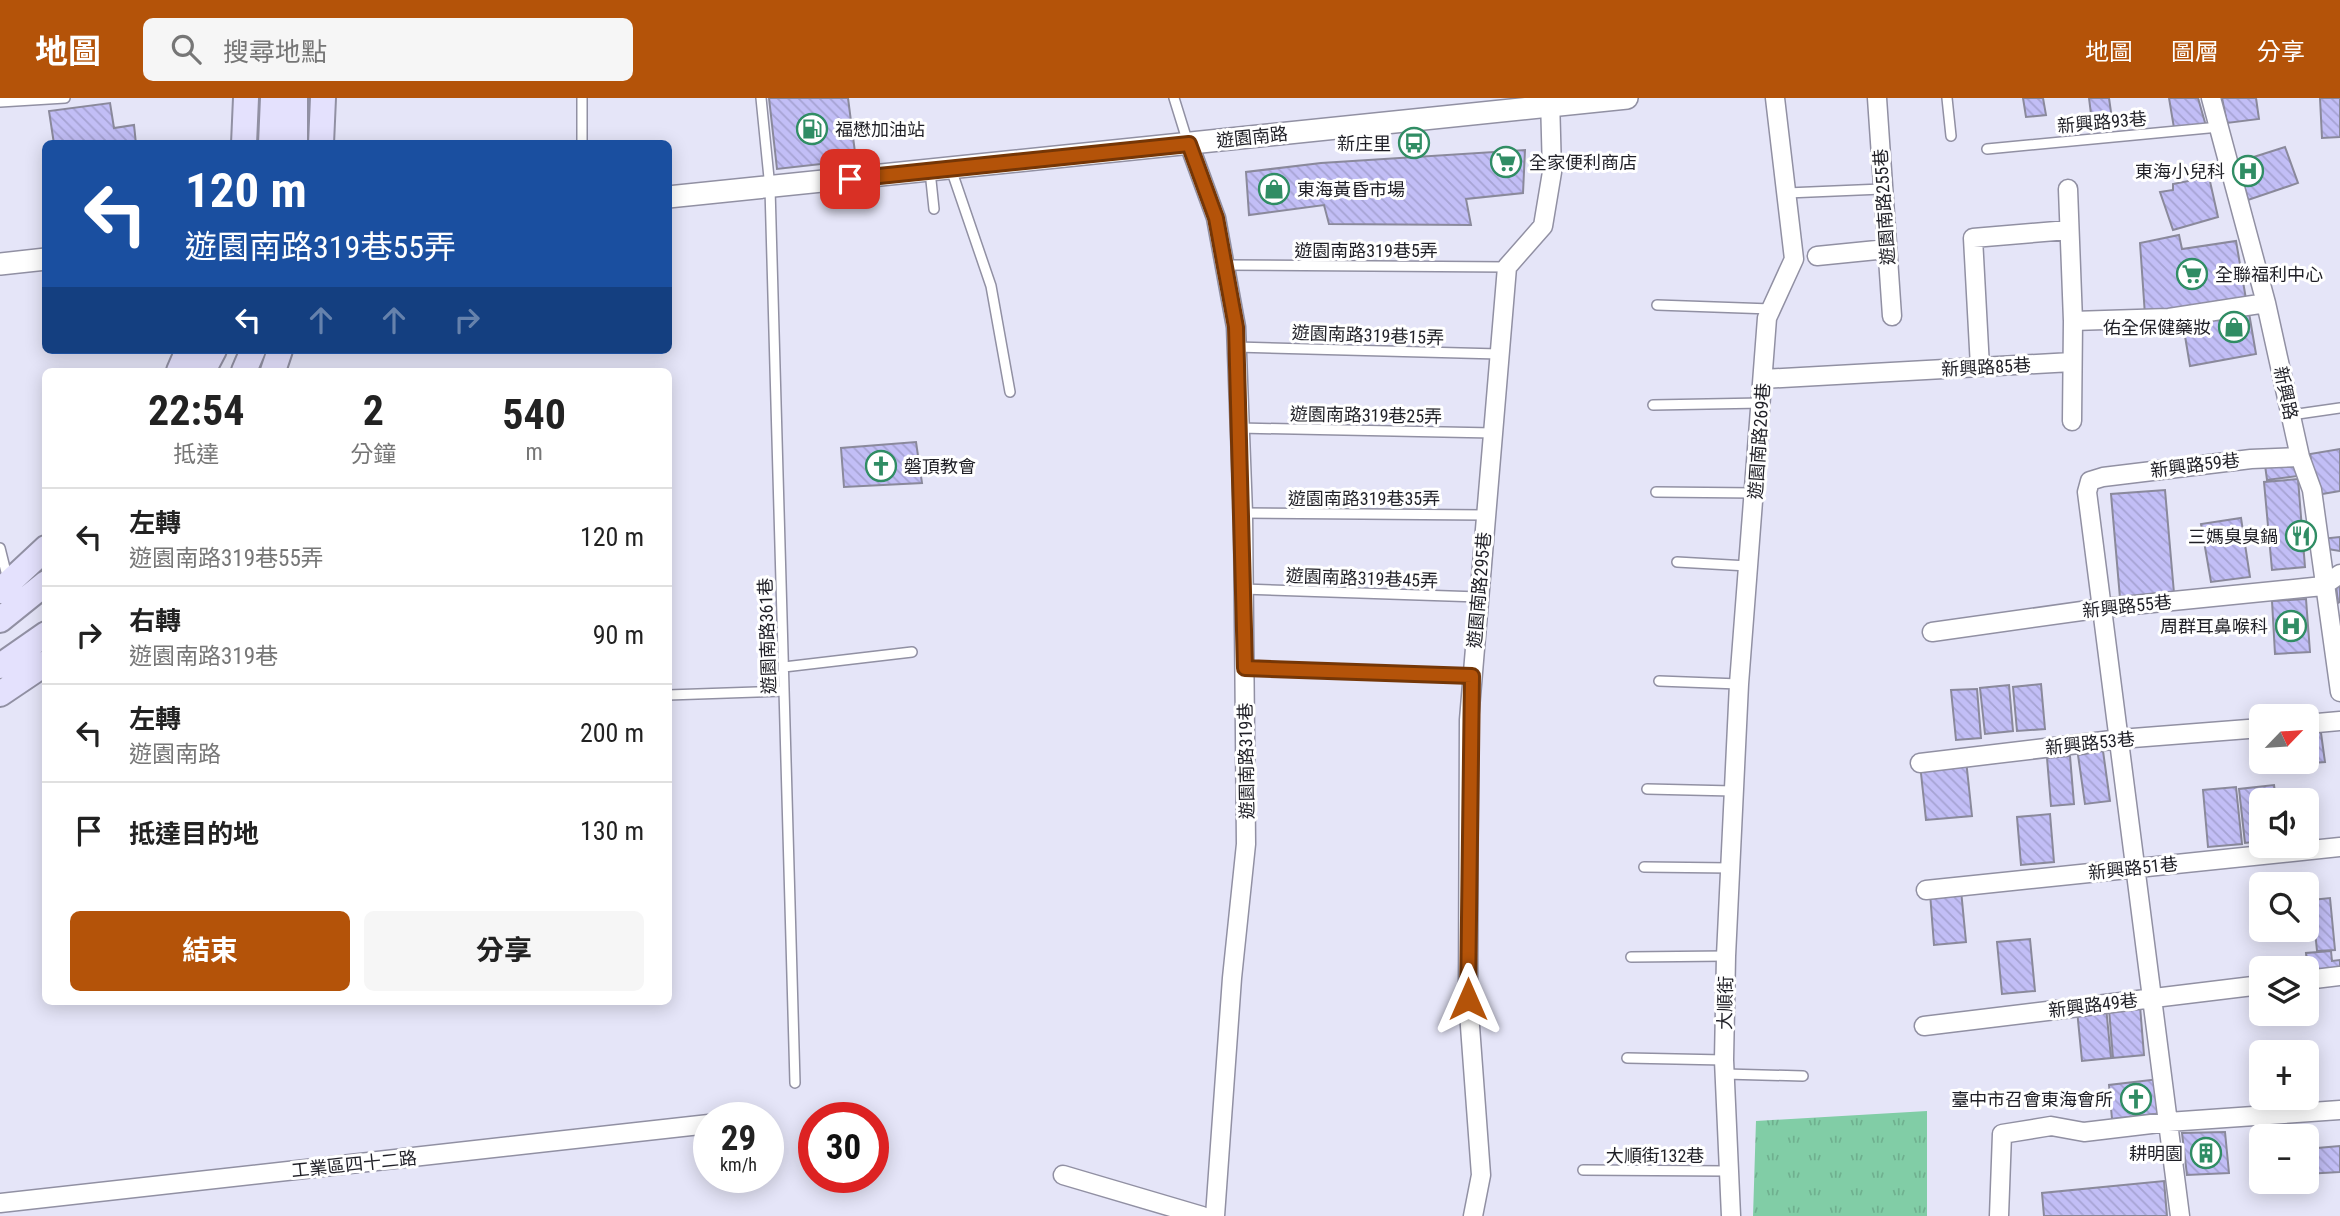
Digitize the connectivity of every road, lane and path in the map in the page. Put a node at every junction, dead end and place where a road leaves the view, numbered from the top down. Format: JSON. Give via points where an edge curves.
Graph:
{"nodes":[{"id":1,"x":65,"y":98,"type":"edge"},
{"id":2,"x":246,"y":98,"type":"edge"},
{"id":3,"x":273,"y":98,"type":"edge"},
{"id":4,"x":295,"y":98,"type":"edge"},
{"id":5,"x":323,"y":98,"type":"edge"},
{"id":6,"x":582,"y":98,"type":"edge"},
{"id":7,"x":761,"y":98,"type":"edge"},
{"id":8,"x":1174,"y":98,"type":"edge"},
{"id":9,"x":1627,"y":98,"type":"edge"},
{"id":10,"x":1775,"y":98,"type":"edge"},
{"id":11,"x":1877,"y":98,"type":"edge"},
{"id":12,"x":1947,"y":98,"type":"edge"},
{"id":13,"x":2211,"y":98,"type":"edge"},
{"id":14,"x":1551,"y":101,"type":"edge"},
{"id":15,"x":0,"y":102,"type":"edge"},
{"id":16,"x":2220,"y":127,"type":"junction"},
{"id":17,"x":1951,"y":136,"type":"dead end"},
{"id":18,"x":244,"y":140,"type":"edge"},
{"id":19,"x":271,"y":140,"type":"edge"},
{"id":20,"x":295,"y":140,"type":"edge"},
{"id":21,"x":321,"y":140,"type":"edge"},
{"id":22,"x":582,"y":140,"type":"edge"},
{"id":23,"x":1189,"y":144,"type":"junction"},
{"id":24,"x":1987,"y":149,"type":"dead end"},
{"id":25,"x":940,"y":170,"type":"junction"},
{"id":26,"x":770,"y":188,"type":"junction"},
{"id":27,"x":1882,"y":189,"type":"junction"},
{"id":28,"x":2068,"y":189,"type":"dead end"},
{"id":29,"x":1787,"y":193,"type":"junction"},
{"id":30,"x":672,"y":197,"type":"edge"},
{"id":31,"x":934,"y":209,"type":"dead end"},
{"id":32,"x":2068,"y":230,"type":"junction"},
{"id":33,"x":1887,"y":250,"type":"junction"},
{"id":34,"x":1817,"y":256,"type":"dead end"},
{"id":35,"x":42,"y":259,"type":"edge"},
{"id":36,"x":0,"y":264,"type":"edge"},
{"id":37,"x":1224,"y":265,"type":"junction"},
{"id":38,"x":1507,"y":267,"type":"junction"},
{"id":39,"x":2266,"y":303,"type":"junction"},
{"id":40,"x":1657,"y":304,"type":"dead end"},
{"id":41,"x":1771,"y":309,"type":"junction"},
{"id":42,"x":1892,"y":316,"type":"dead end"},
{"id":43,"x":2073,"y":321,"type":"junction"},
{"id":44,"x":1236,"y":347,"type":"junction"},
{"id":45,"x":1499,"y":354,"type":"junction"},
{"id":46,"x":2073,"y":362,"type":"junction"},
{"id":47,"x":1980,"y":367,"type":"junction"},
{"id":48,"x":1763,"y":379,"type":"junction"},
{"id":49,"x":1010,"y":392,"type":"dead end"},
{"id":50,"x":1762,"y":403,"type":"junction"},
{"id":51,"x":1653,"y":405,"type":"dead end"},
{"id":52,"x":2340,"y":408,"type":"edge"},
{"id":53,"x":2291,"y":415,"type":"junction"},
{"id":54,"x":2072,"y":421,"type":"dead end"},
{"id":55,"x":1239,"y":428,"type":"junction"},
{"id":56,"x":1493,"y":433,"type":"junction"},
{"id":57,"x":2300,"y":457,"type":"junction"},
{"id":58,"x":1656,"y":492,"type":"dead end"},
{"id":59,"x":1755,"y":493,"type":"junction"},
{"id":60,"x":1242,"y":513,"type":"junction"},
{"id":61,"x":1485,"y":515,"type":"junction"},
{"id":62,"x":0,"y":548,"type":"edge"},
{"id":63,"x":42,"y":552,"type":"edge"},
{"id":64,"x":1677,"y":562,"type":"dead end"},
{"id":65,"x":1749,"y":566,"type":"junction"},
{"id":66,"x":2340,"y":574,"type":"edge"},
{"id":67,"x":42,"y":586,"type":"edge"},
{"id":68,"x":2323,"y":586,"type":"junction"},
{"id":69,"x":4,"y":587,"type":"edge"},
{"id":70,"x":1243,"y":589,"type":"junction"},
{"id":71,"x":1479,"y":597,"type":"junction"},
{"id":72,"x":2103,"y":608,"type":"junction"},
{"id":73,"x":0,"y":620,"type":"edge"},
{"id":74,"x":1932,"y":632,"type":"dead end"},
{"id":75,"x":42,"y":637,"type":"edge"},
{"id":76,"x":912,"y":652,"type":"dead end"},
{"id":77,"x":0,"y":666,"type":"edge"},
{"id":78,"x":42,"y":666,"type":"edge"},
{"id":79,"x":784,"y":667,"type":"junction"},
{"id":80,"x":1245,"y":668,"type":"junction"},
{"id":81,"x":1472,"y":676,"type":"junction"},
{"id":82,"x":1659,"y":681,"type":"dead end"},
{"id":83,"x":2340,"y":682,"type":"edge"},
{"id":84,"x":1739,"y":684,"type":"junction"},
{"id":85,"x":785,"y":691,"type":"junction"},
{"id":86,"x":2340,"y":692,"type":"edge"},
{"id":87,"x":0,"y":694,"type":"edge"},
{"id":88,"x":672,"y":695,"type":"edge"},
{"id":89,"x":2340,"y":721,"type":"edge"},
{"id":90,"x":2319,"y":723,"type":"edge"},
{"id":91,"x":2249,"y":729,"type":"edge"},
{"id":92,"x":2120,"y":739,"type":"junction"},
{"id":93,"x":1920,"y":763,"type":"dead end"},
{"id":94,"x":1647,"y":789,"type":"dead end"},
{"id":95,"x":1733,"y":790,"type":"junction"},
{"id":96,"x":2340,"y":847,"type":"edge"},
{"id":97,"x":1644,"y":867,"type":"dead end"},
{"id":98,"x":1731,"y":868,"type":"junction"},
{"id":99,"x":2133,"y":869,"type":"junction"},
{"id":100,"x":1926,"y":890,"type":"dead end"},
{"id":101,"x":1726,"y":956,"type":"junction"},
{"id":102,"x":1631,"y":957,"type":"dead end"},
{"id":103,"x":2340,"y":976,"type":"edge"},
{"id":104,"x":2319,"y":978,"type":"edge"},
{"id":105,"x":2249,"y":986,"type":"edge"},
{"id":106,"x":2152,"y":998,"type":"junction"},
{"id":107,"x":1924,"y":1026,"type":"dead end"},
{"id":108,"x":1628,"y":1058,"type":"dead end"},
{"id":109,"x":1725,"y":1067,"type":"junction"},
{"id":110,"x":1802,"y":1076,"type":"dead end"},
{"id":111,"x":796,"y":1083,"type":"dead end"},
{"id":112,"x":2340,"y":1110,"type":"edge"},
{"id":113,"x":2168,"y":1122,"type":"junction"},
{"id":114,"x":693,"y":1127,"type":"edge"},
{"id":115,"x":1583,"y":1170,"type":"dead end"},
{"id":116,"x":1727,"y":1171,"type":"junction"},
{"id":117,"x":1063,"y":1175,"type":"dead end"},
{"id":118,"x":0,"y":1203,"type":"edge"},
{"id":119,"x":1202,"y":1216,"type":"edge"},
{"id":120,"x":1215,"y":1216,"type":"edge"},
{"id":121,"x":1473,"y":1216,"type":"edge"},
{"id":122,"x":1731,"y":1216,"type":"edge"},
{"id":123,"x":1999,"y":1216,"type":"edge"},
{"id":124,"x":2180,"y":1216,"type":"edge"}],
"edges":[{"from":1,"to":15,"type":"lane"},
{"from":2,"to":18,"type":"main road"},
{"from":3,"to":19,"type":"main road"},
{"from":4,"to":20,"type":"main road"},
{"from":5,"to":21,"type":"main road"},
{"from":6,"to":22,"type":"lane"},
{"from":7,"to":26,"type":"lane","name":"遊園南路361巷"},
{"from":8,"to":23,"type":"lane"},
{"from":9,"to":14,"type":"street","name":"遊園南路"},
{"from":10,"to":29,"type":"street","name":"遊園南路269巷"},
{"from":11,"to":27,"type":"street","name":"遊園南路255巷"},
{"from":12,"to":17,"type":"lane"},
{"from":13,"to":16,"type":"street","name":"新興路"},
{"from":14,"to":23,"type":"street","name":"遊園南路"},
{"from":14,"to":38,"type":"street","via":[[1552,172],[1543,226]]},
{"from":16,"to":24,"type":"lane","name":"新興路93巷"},
{"from":16,"to":39,"type":"street","name":"新興路"},
{"from":23,"to":25,"type":"street","name":"遊園南路"},
{"from":23,"to":37,"type":"street","name":"遊園南路319巷","via":[[1216,218]]},
{"from":25,"to":26,"type":"street","name":"遊園南路"},
{"from":25,"to":31,"type":"lane"},
{"from":25,"to":49,"type":"lane","via":[[991,286]]},
{"from":26,"to":30,"type":"street","name":"遊園南路"},
{"from":26,"to":79,"type":"lane","name":"遊園南路361巷"},
{"from":27,"to":29,"type":"lane"},
{"from":27,"to":33,"type":"street","name":"遊園南路255巷"},
{"from":28,"to":32,"type":"street"},
{"from":29,"to":41,"type":"street","name":"遊園南路269巷","via":[[1794,259]]},
{"from":32,"to":43,"type":"street"},
{"from":32,"to":47,"type":"street","via":[[1973,238]]},
{"from":33,"to":34,"type":"street"},
{"from":33,"to":42,"type":"street","name":"遊園南路255巷"},
{"from":35,"to":36,"type":"street"},
{"from":37,"to":38,"type":"lane","name":"遊園南路319巷5弄"},
{"from":37,"to":44,"type":"street","name":"遊園南路319巷"},
{"from":38,"to":45,"type":"street","name":"遊園南路295巷"},
{"from":39,"to":43,"type":"street","via":[[2169,318]]},
{"from":39,"to":53,"type":"street","name":"新興路"},
{"from":40,"to":41,"type":"lane"},
{"from":41,"to":48,"type":"street","name":"遊園南路269巷"},
{"from":43,"to":46,"type":"street"},
{"from":44,"to":45,"type":"lane","name":"遊園南路319巷15弄"},
{"from":44,"to":55,"type":"street","name":"遊園南路319巷"},
{"from":45,"to":56,"type":"street","name":"遊園南路295巷"},
{"from":46,"to":47,"type":"street","name":"新興路85巷"},
{"from":46,"to":54,"type":"street"},
{"from":47,"to":48,"type":"street","name":"新興路85巷"},
{"from":48,"to":50,"type":"street","name":"遊園南路269巷"},
{"from":50,"to":51,"type":"lane"},
{"from":50,"to":59,"type":"street","name":"遊園南路269巷"},
{"from":52,"to":53,"type":"lane"},
{"from":53,"to":57,"type":"street","name":"新興路"},
{"from":55,"to":56,"type":"lane","name":"遊園南路319巷25弄"},
{"from":55,"to":60,"type":"street","name":"遊園南路319巷"},
{"from":56,"to":61,"type":"street","name":"遊園南路295巷"},
{"from":57,"to":68,"type":"street","name":"新興路","via":[[2312,490]]},
{"from":57,"to":72,"type":"street","name":"新興路59巷","via":[[2251,459],[2090,481],[2087,492]]},
{"from":58,"to":59,"type":"lane"},
{"from":59,"to":65,"type":"street","name":"遊園南路269巷"},
{"from":60,"to":61,"type":"lane","name":"遊園南路319巷35弄"},
{"from":60,"to":70,"type":"street","name":"遊園南路319巷"},
{"from":61,"to":71,"type":"street","name":"遊園南路295巷"},
{"from":62,"to":69,"type":"lane"},
{"from":63,"to":69,"type":"main road"},
{"from":64,"to":65,"type":"lane"},
{"from":65,"to":84,"type":"street","name":"遊園南路269巷"},
{"from":66,"to":68,"type":"street"},
{"from":67,"to":73,"type":"main road"},
{"from":68,"to":72,"type":"street","name":"新興路55巷"},
{"from":68,"to":83,"type":"street","name":"新興路"},
{"from":70,"to":71,"type":"lane","name":"遊園南路319巷45弄"},
{"from":70,"to":80,"type":"street","name":"遊園南路319巷"},
{"from":71,"to":81,"type":"street","name":"遊園南路295巷"},
{"from":72,"to":74,"type":"street","name":"新興路55巷"},
{"from":72,"to":92,"type":"street"},
{"from":75,"to":77,"type":"main road"},
{"from":76,"to":79,"type":"lane"},
{"from":78,"to":87,"type":"main road"},
{"from":79,"to":85,"type":"lane","name":"遊園南路361巷"},
{"from":80,"to":81,"type":"lane"},
{"from":80,"to":120,"type":"street","name":"遊園南路319巷","via":[[1246,845]]},
{"from":81,"to":121,"type":"street","name":"遊園南路295巷","via":[[1468,999],[1481,1175]]},
{"from":82,"to":84,"type":"lane"},
{"from":83,"to":86,"type":"street","name":"新興路"},
{"from":84,"to":95,"type":"street","name":"遊園南路269巷"},
{"from":85,"to":88,"type":"lane"},
{"from":85,"to":111,"type":"lane","name":"遊園南路361巷"},
{"from":89,"to":90,"type":"street"},
{"from":91,"to":92,"type":"street","name":"新興路53巷"},
{"from":92,"to":93,"type":"street","name":"新興路53巷"},
{"from":92,"to":99,"type":"street"},
{"from":94,"to":95,"type":"lane"},
{"from":95,"to":98,"type":"street","name":"大順街"},
{"from":96,"to":99,"type":"street","name":"新興路51巷"},
{"from":97,"to":98,"type":"lane"},
{"from":98,"to":101,"type":"street","name":"大順街"},
{"from":99,"to":100,"type":"street","name":"新興路51巷"},
{"from":99,"to":106,"type":"street"},
{"from":101,"to":102,"type":"lane"},
{"from":101,"to":109,"type":"street","name":"大順街"},
{"from":103,"to":104,"type":"street"},
{"from":105,"to":106,"type":"street","name":"新興路49巷"},
{"from":106,"to":107,"type":"street","name":"新興路49巷"},
{"from":106,"to":113,"type":"street"},
{"from":108,"to":109,"type":"lane"},
{"from":109,"to":110,"type":"lane"},
{"from":109,"to":116,"type":"street","name":"大順街"},
{"from":112,"to":113,"type":"street"},
{"from":113,"to":123,"type":"street","via":[[2084,1132],[2051,1126],[2002,1135]]},
{"from":113,"to":124,"type":"street"},
{"from":114,"to":118,"type":"street","name":"工業區四十二路"},
{"from":115,"to":116,"type":"lane","name":"大順街132巷"},
{"from":116,"to":122,"type":"street","name":"大順街"},
{"from":117,"to":119,"type":"street"}]}
